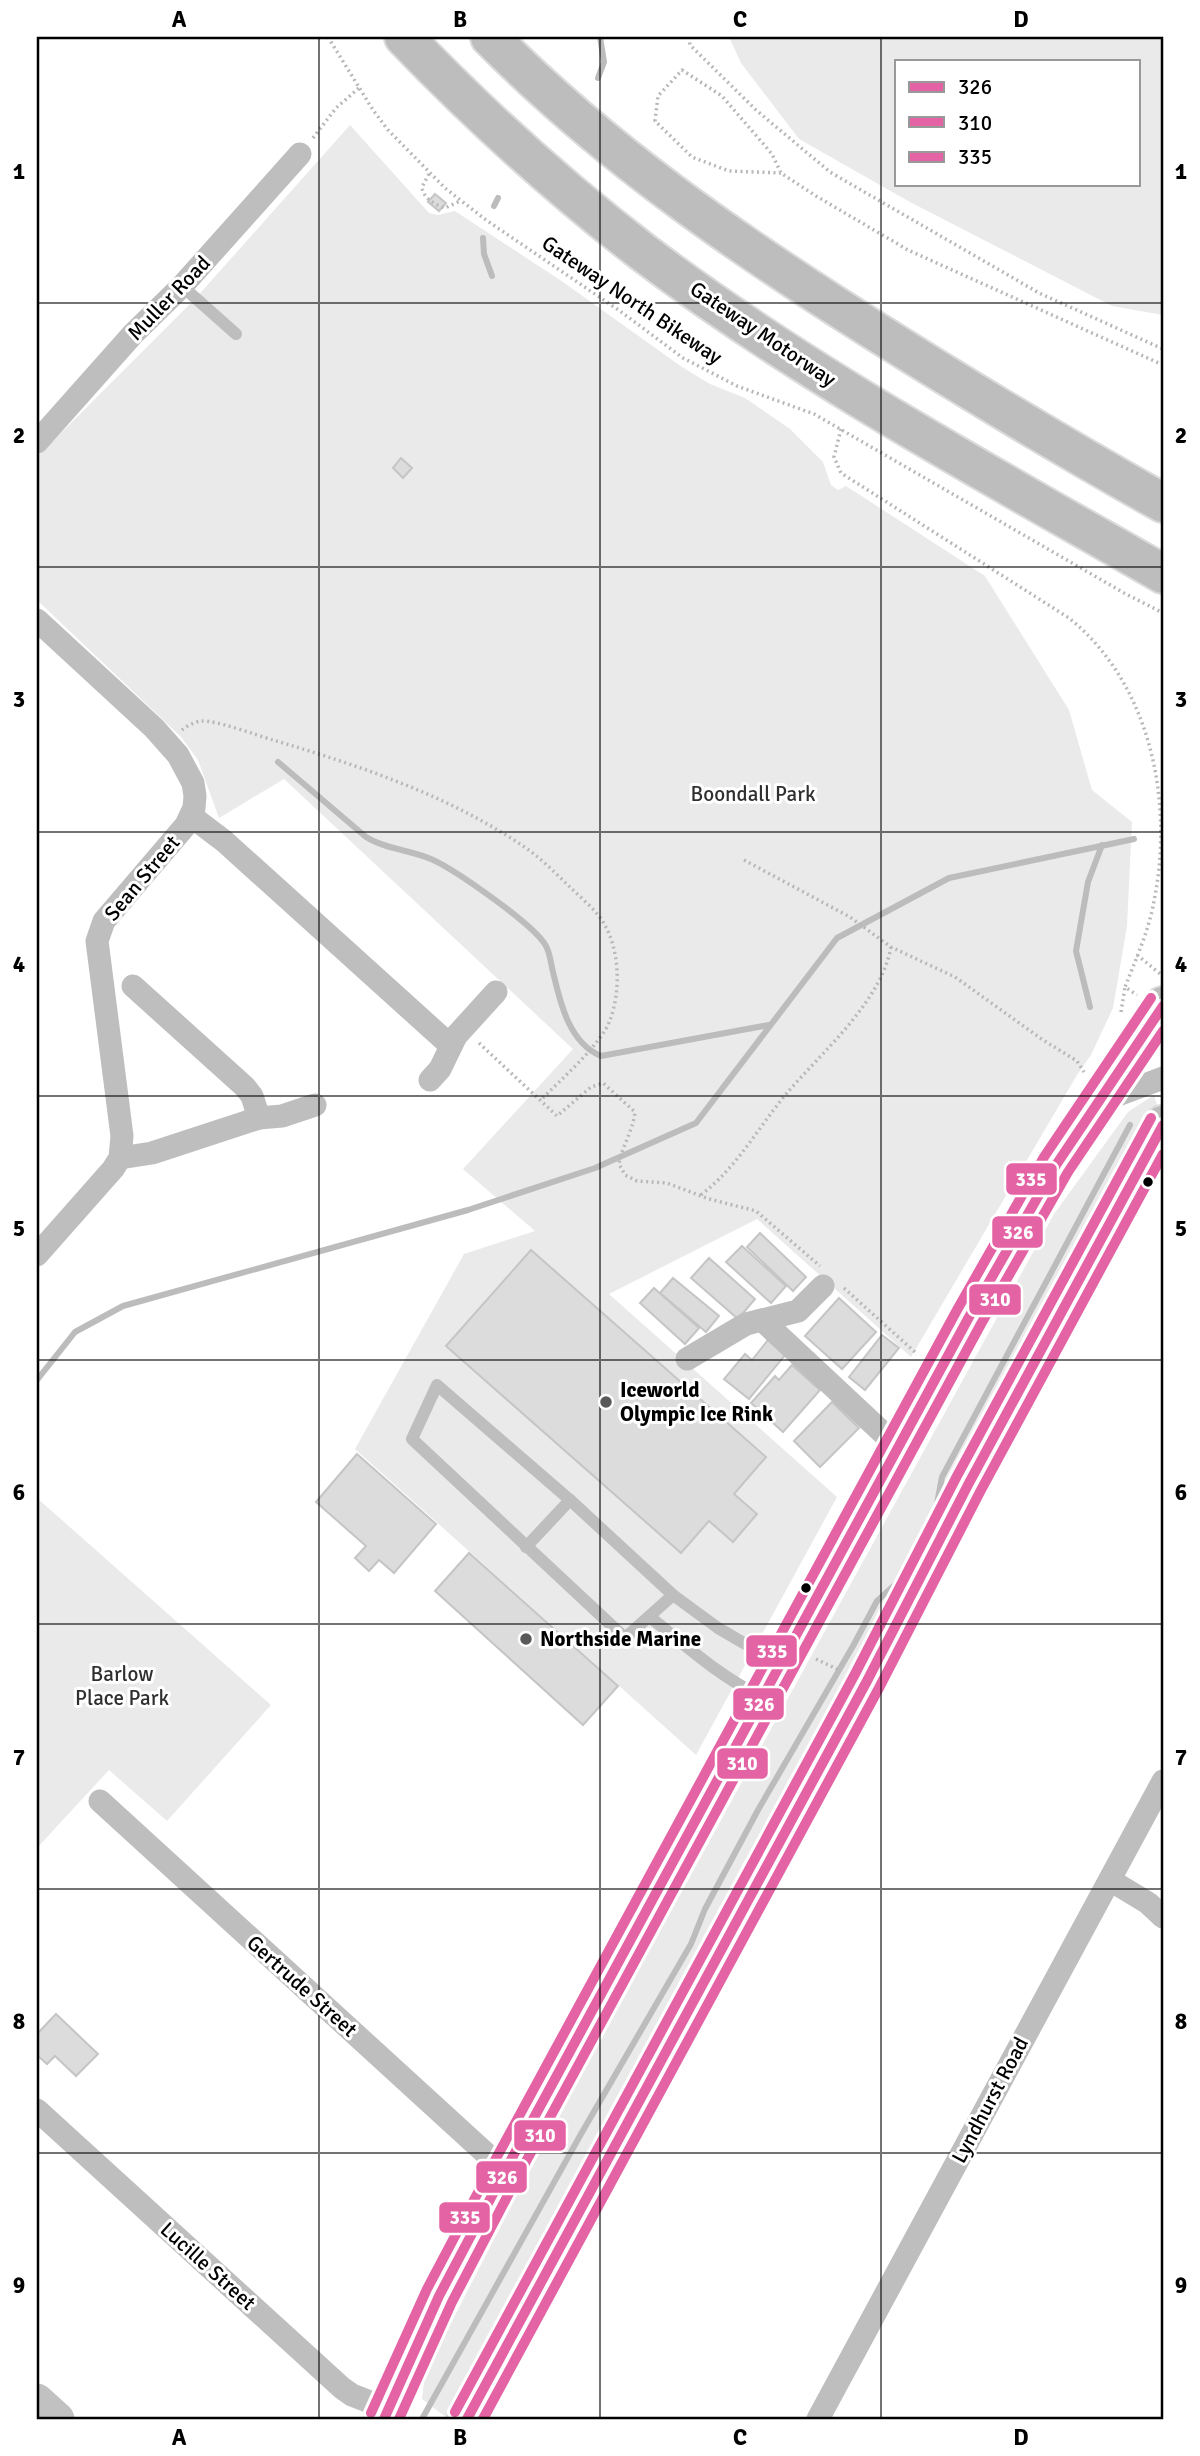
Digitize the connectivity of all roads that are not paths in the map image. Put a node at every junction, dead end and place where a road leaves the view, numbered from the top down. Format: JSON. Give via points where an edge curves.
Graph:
{"nodes":[{"id":1,"x":404,"y":37,"type":"edge"},
{"id":2,"x":490,"y":37,"type":"edge"},
{"id":3,"x":300,"y":154,"type":"road end"},
{"id":4,"x":182,"y":286,"type":"junction"},
{"id":5,"x":236,"y":334,"type":"dead end"},
{"id":6,"x":37,"y":442,"type":"edge"},
{"id":7,"x":1163,"y":503,"type":"edge"},
{"id":8,"x":1163,"y":574,"type":"edge"},
{"id":9,"x":37,"y":620,"type":"edge"},
{"id":10,"x":191,"y":816,"type":"junction"},
{"id":11,"x":133,"y":986,"type":"dead end"},
{"id":12,"x":496,"y":992,"type":"dead end"},
{"id":13,"x":1159,"y":1006,"type":"edge"},
{"id":14,"x":457,"y":1037,"type":"junction"},
{"id":15,"x":1163,"y":1078,"type":"edge"},
{"id":16,"x":430,"y":1080,"type":"dead end"},
{"id":17,"x":1091,"y":1089,"type":"junction"},
{"id":18,"x":315,"y":1105,"type":"dead end"},
{"id":19,"x":259,"y":1118,"type":"junction"},
{"id":20,"x":1163,"y":1125,"type":"edge"},
{"id":21,"x":120,"y":1158,"type":"junction"},
{"id":22,"x":37,"y":1255,"type":"edge"},
{"id":23,"x":830,"y":1281,"type":"road end"},
{"id":24,"x":762,"y":1320,"type":"junction"},
{"id":25,"x":687,"y":1359,"type":"dead end"},
{"id":26,"x":898,"y":1447,"type":"junction"},
{"id":27,"x":570,"y":1500,"type":"junction"},
{"id":28,"x":526,"y":1547,"type":"junction"},
{"id":29,"x":673,"y":1595,"type":"junction"},
{"id":30,"x":650,"y":1617,"type":"junction"},
{"id":31,"x":772,"y":1681,"type":"junction"},
{"id":32,"x":1163,"y":1781,"type":"edge"},
{"id":33,"x":100,"y":1801,"type":"dead end"},
{"id":34,"x":1110,"y":1880,"type":"junction"},
{"id":35,"x":1163,"y":1917,"type":"edge"},
{"id":36,"x":37,"y":2110,"type":"edge"},
{"id":37,"x":505,"y":2171,"type":"junction"},
{"id":38,"x":37,"y":2400,"type":"edge"},
{"id":39,"x":386,"y":2414,"type":"edge"},
{"id":40,"x":58,"y":2419,"type":"edge"},
{"id":41,"x":467,"y":2419,"type":"edge"},
{"id":42,"x":818,"y":2419,"type":"edge"}],
"edges":[{"from":1,"to":8,"type":"highway","name":"Gateway Motorway","via":[[464,99],[566,191],[756,332],[843,388]]},
{"from":2,"to":7,"type":"highway","via":[[606,144],[693,212],[978,396]]},
{"from":3,"to":4,"type":"street","name":"Muller Road"},
{"from":4,"to":5,"type":"lane"},
{"from":4,"to":6,"type":"street","name":"Muller Road"},
{"from":9,"to":10,"type":"street","name":"Sean Street","via":[[178,755],[195,796]]},
{"from":10,"to":14,"type":"street"},
{"from":10,"to":21,"type":"street","name":"Sean Street","via":[[104,921],[97,942],[122,1136]]},
{"from":11,"to":19,"type":"street","via":[[245,1087]]},
{"from":12,"to":14,"type":"street"},
{"from":13,"to":17,"type":"highway"},
{"from":14,"to":16,"type":"street"},
{"from":15,"to":17,"type":"street"},
{"from":17,"to":26,"type":"highway"},
{"from":18,"to":19,"type":"street"},
{"from":19,"to":21,"type":"street","via":[[152,1153]]},
{"from":20,"to":41,"type":"highway"},
{"from":21,"to":22,"type":"street"},
{"from":23,"to":24,"type":"street","via":[[798,1311]]},
{"from":24,"to":25,"type":"street","via":[[746,1324]]},
{"from":24,"to":26,"type":"street"},
{"from":26,"to":31,"type":"highway"},
{"from":27,"to":28,"type":"lane"},
{"from":27,"to":28,"type":"lane","via":[[437,1385],[412,1439]]},
{"from":27,"to":29,"type":"lane"},
{"from":28,"to":30,"type":"lane","via":[[625,1638]]},
{"from":29,"to":30,"type":"lane"},
{"from":29,"to":31,"type":"lane","via":[[749,1648]]},
{"from":30,"to":31,"type":"lane","via":[[740,1686]]},
{"from":31,"to":37,"type":"highway"},
{"from":32,"to":34,"type":"street","name":"Lyndhurst Road"},
{"from":33,"to":37,"type":"street","name":"Gertrude Street"},
{"from":34,"to":35,"type":"street"},
{"from":34,"to":42,"type":"street","name":"Lyndhurst Road"},
{"from":36,"to":39,"type":"street","name":"Lucille Street","via":[[342,2388]]},
{"from":37,"to":39,"type":"highway","via":[[439,2296]]},
{"from":38,"to":40,"type":"main road"}]}
